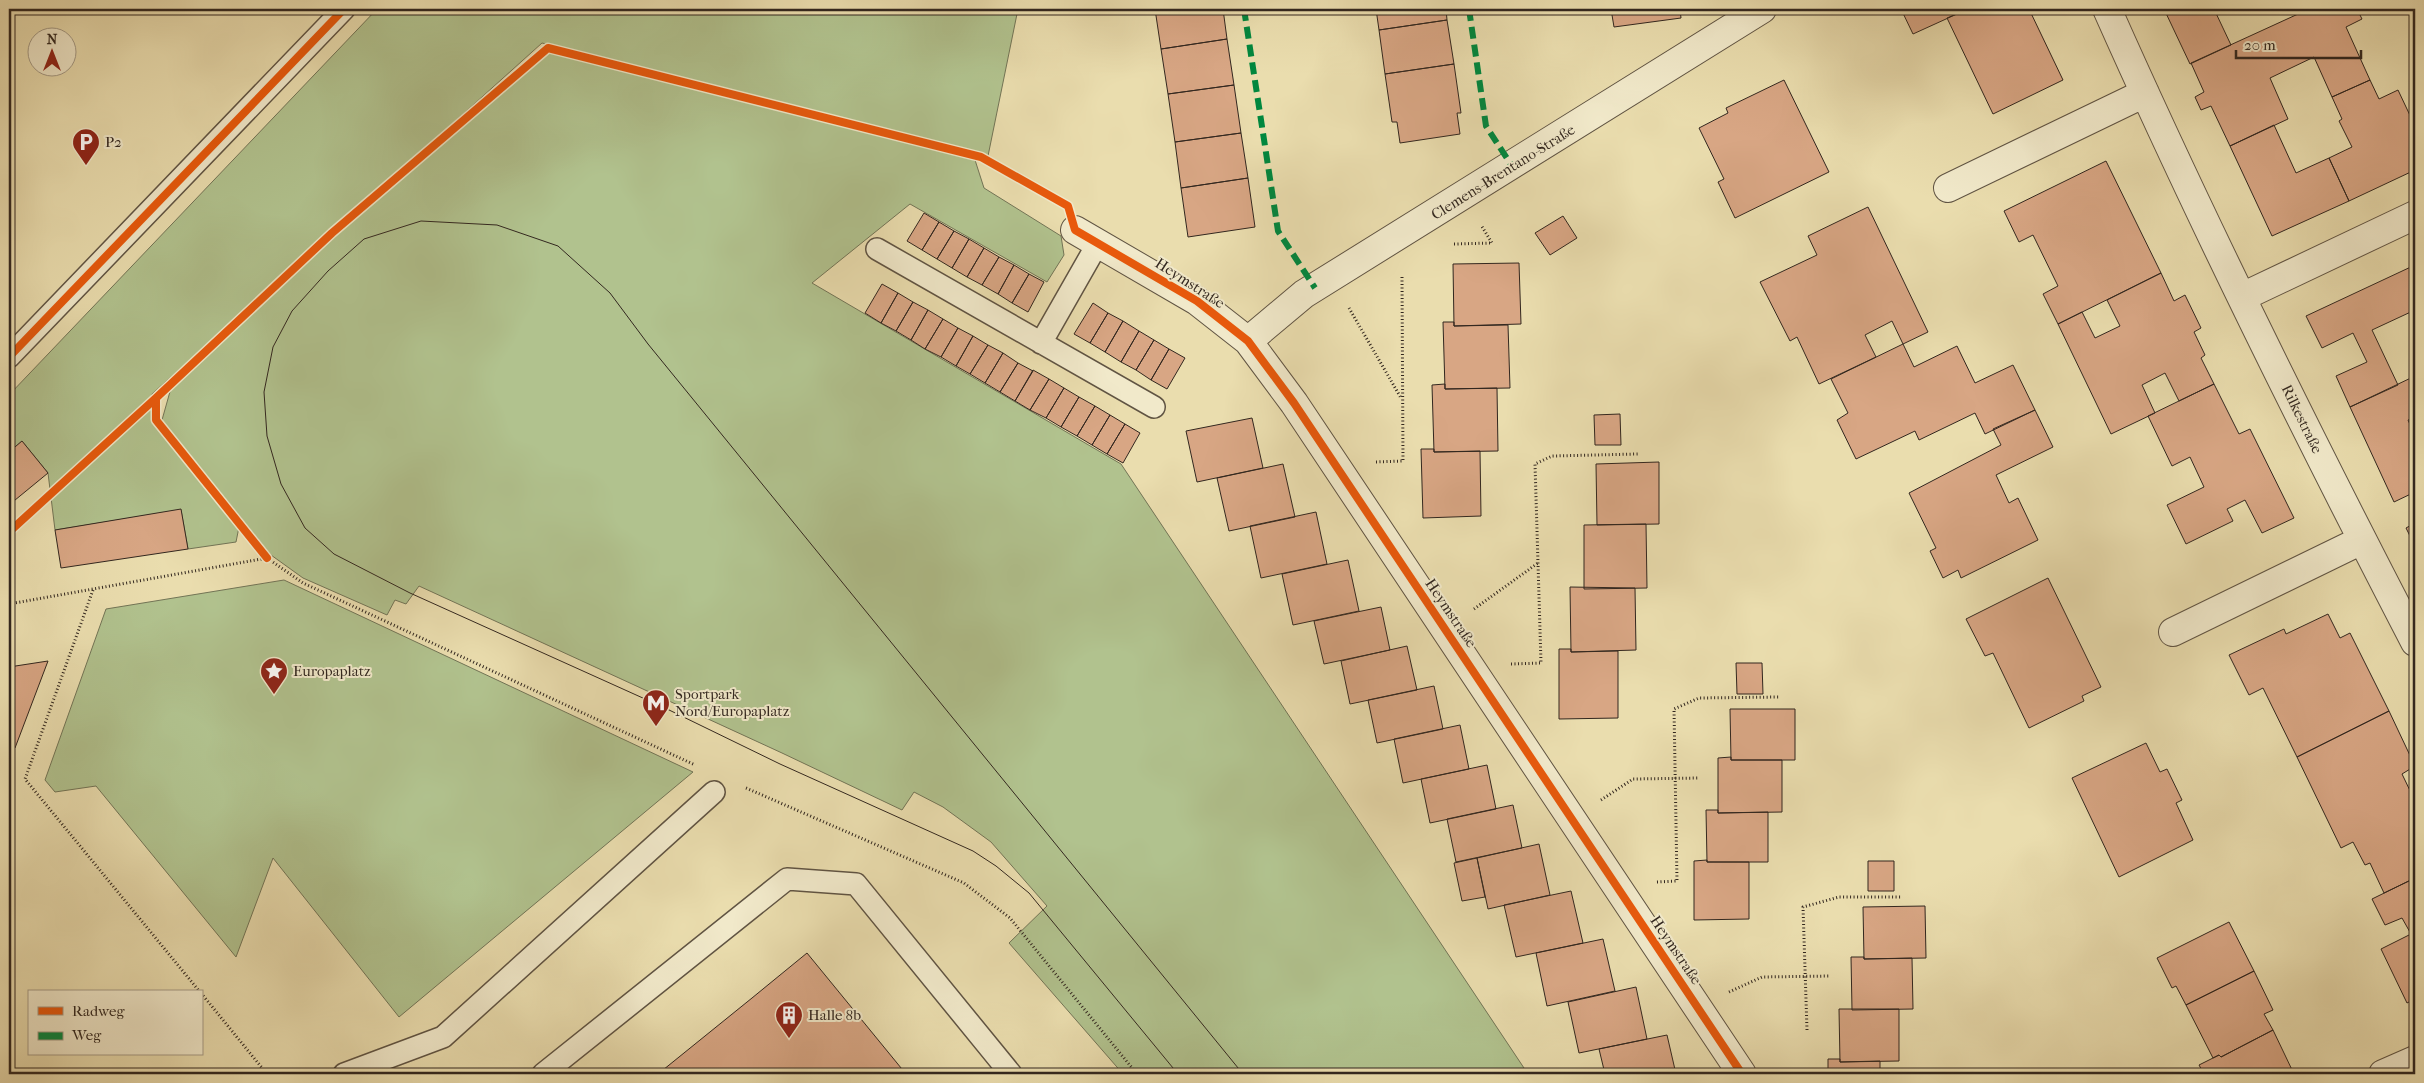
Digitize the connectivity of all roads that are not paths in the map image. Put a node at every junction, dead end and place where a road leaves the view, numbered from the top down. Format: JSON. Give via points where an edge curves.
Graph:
{"nodes":[{"id":1,"x":344,"y":9,"type":"edge"},
{"id":2,"x":1762,"y":9,"type":"edge"},
{"id":3,"x":2107,"y":9,"type":"edge"},
{"id":4,"x":2144,"y":93,"type":"junction"},
{"id":5,"x":1948,"y":188,"type":"dead end"},
{"id":6,"x":2415,"y":214,"type":"edge"},
{"id":7,"x":1087,"y":236,"type":"joint"},
{"id":8,"x":877,"y":249,"type":"dead end"},
{"id":9,"x":2242,"y":297,"type":"junction"},
{"id":10,"x":1248,"y":341,"type":"junction"},
{"id":11,"x":1041,"y":343,"type":"junction"},
{"id":12,"x":9,"y":357,"type":"edge"},
{"id":13,"x":1154,"y":407,"type":"dead end"},
{"id":14,"x":2362,"y":540,"type":"junction"},
{"id":15,"x":2172,"y":632,"type":"dead end"},
{"id":16,"x":2415,"y":642,"type":"edge"},
{"id":17,"x":714,"y":792,"type":"dead end"},
{"id":18,"x":2415,"y":1060,"type":"edge"},
{"id":19,"x":344,"y":1074,"type":"edge"},
{"id":20,"x":543,"y":1074,"type":"edge"},
{"id":21,"x":1011,"y":1074,"type":"edge"},
{"id":22,"x":1742,"y":1074,"type":"edge"},
{"id":23,"x":2383,"y":1074,"type":"edge"}],
"edges":[{"from":1,"to":12,"type":"lane"},
{"from":2,"to":10,"type":"street","name":"Clemens-Brentano-Straße","via":[[1304,294]]},
{"from":3,"to":4,"type":"street","name":"Rilkestraße"},
{"from":4,"to":5,"type":"street"},
{"from":4,"to":9,"type":"street","name":"Rilkestraße"},
{"from":6,"to":9,"type":"street"},
{"from":7,"to":10,"type":"street","name":"Heymstraße","via":[[1197,300]]},
{"from":7,"to":11,"type":"lane"},
{"from":8,"to":11,"type":"lane"},
{"from":9,"to":14,"type":"street","name":"Rilkestraße"},
{"from":10,"to":22,"type":"street","name":"Heymstraße","via":[[1294,403]]},
{"from":11,"to":13,"type":"lane"},
{"from":14,"to":15,"type":"street"},
{"from":14,"to":16,"type":"street","name":"Rilkestraße"},
{"from":17,"to":19,"type":"lane","via":[[443,1037]]},
{"from":18,"to":23,"type":"street"},
{"from":20,"to":21,"type":"lane","via":[[786,879],[856,884]]}]}
